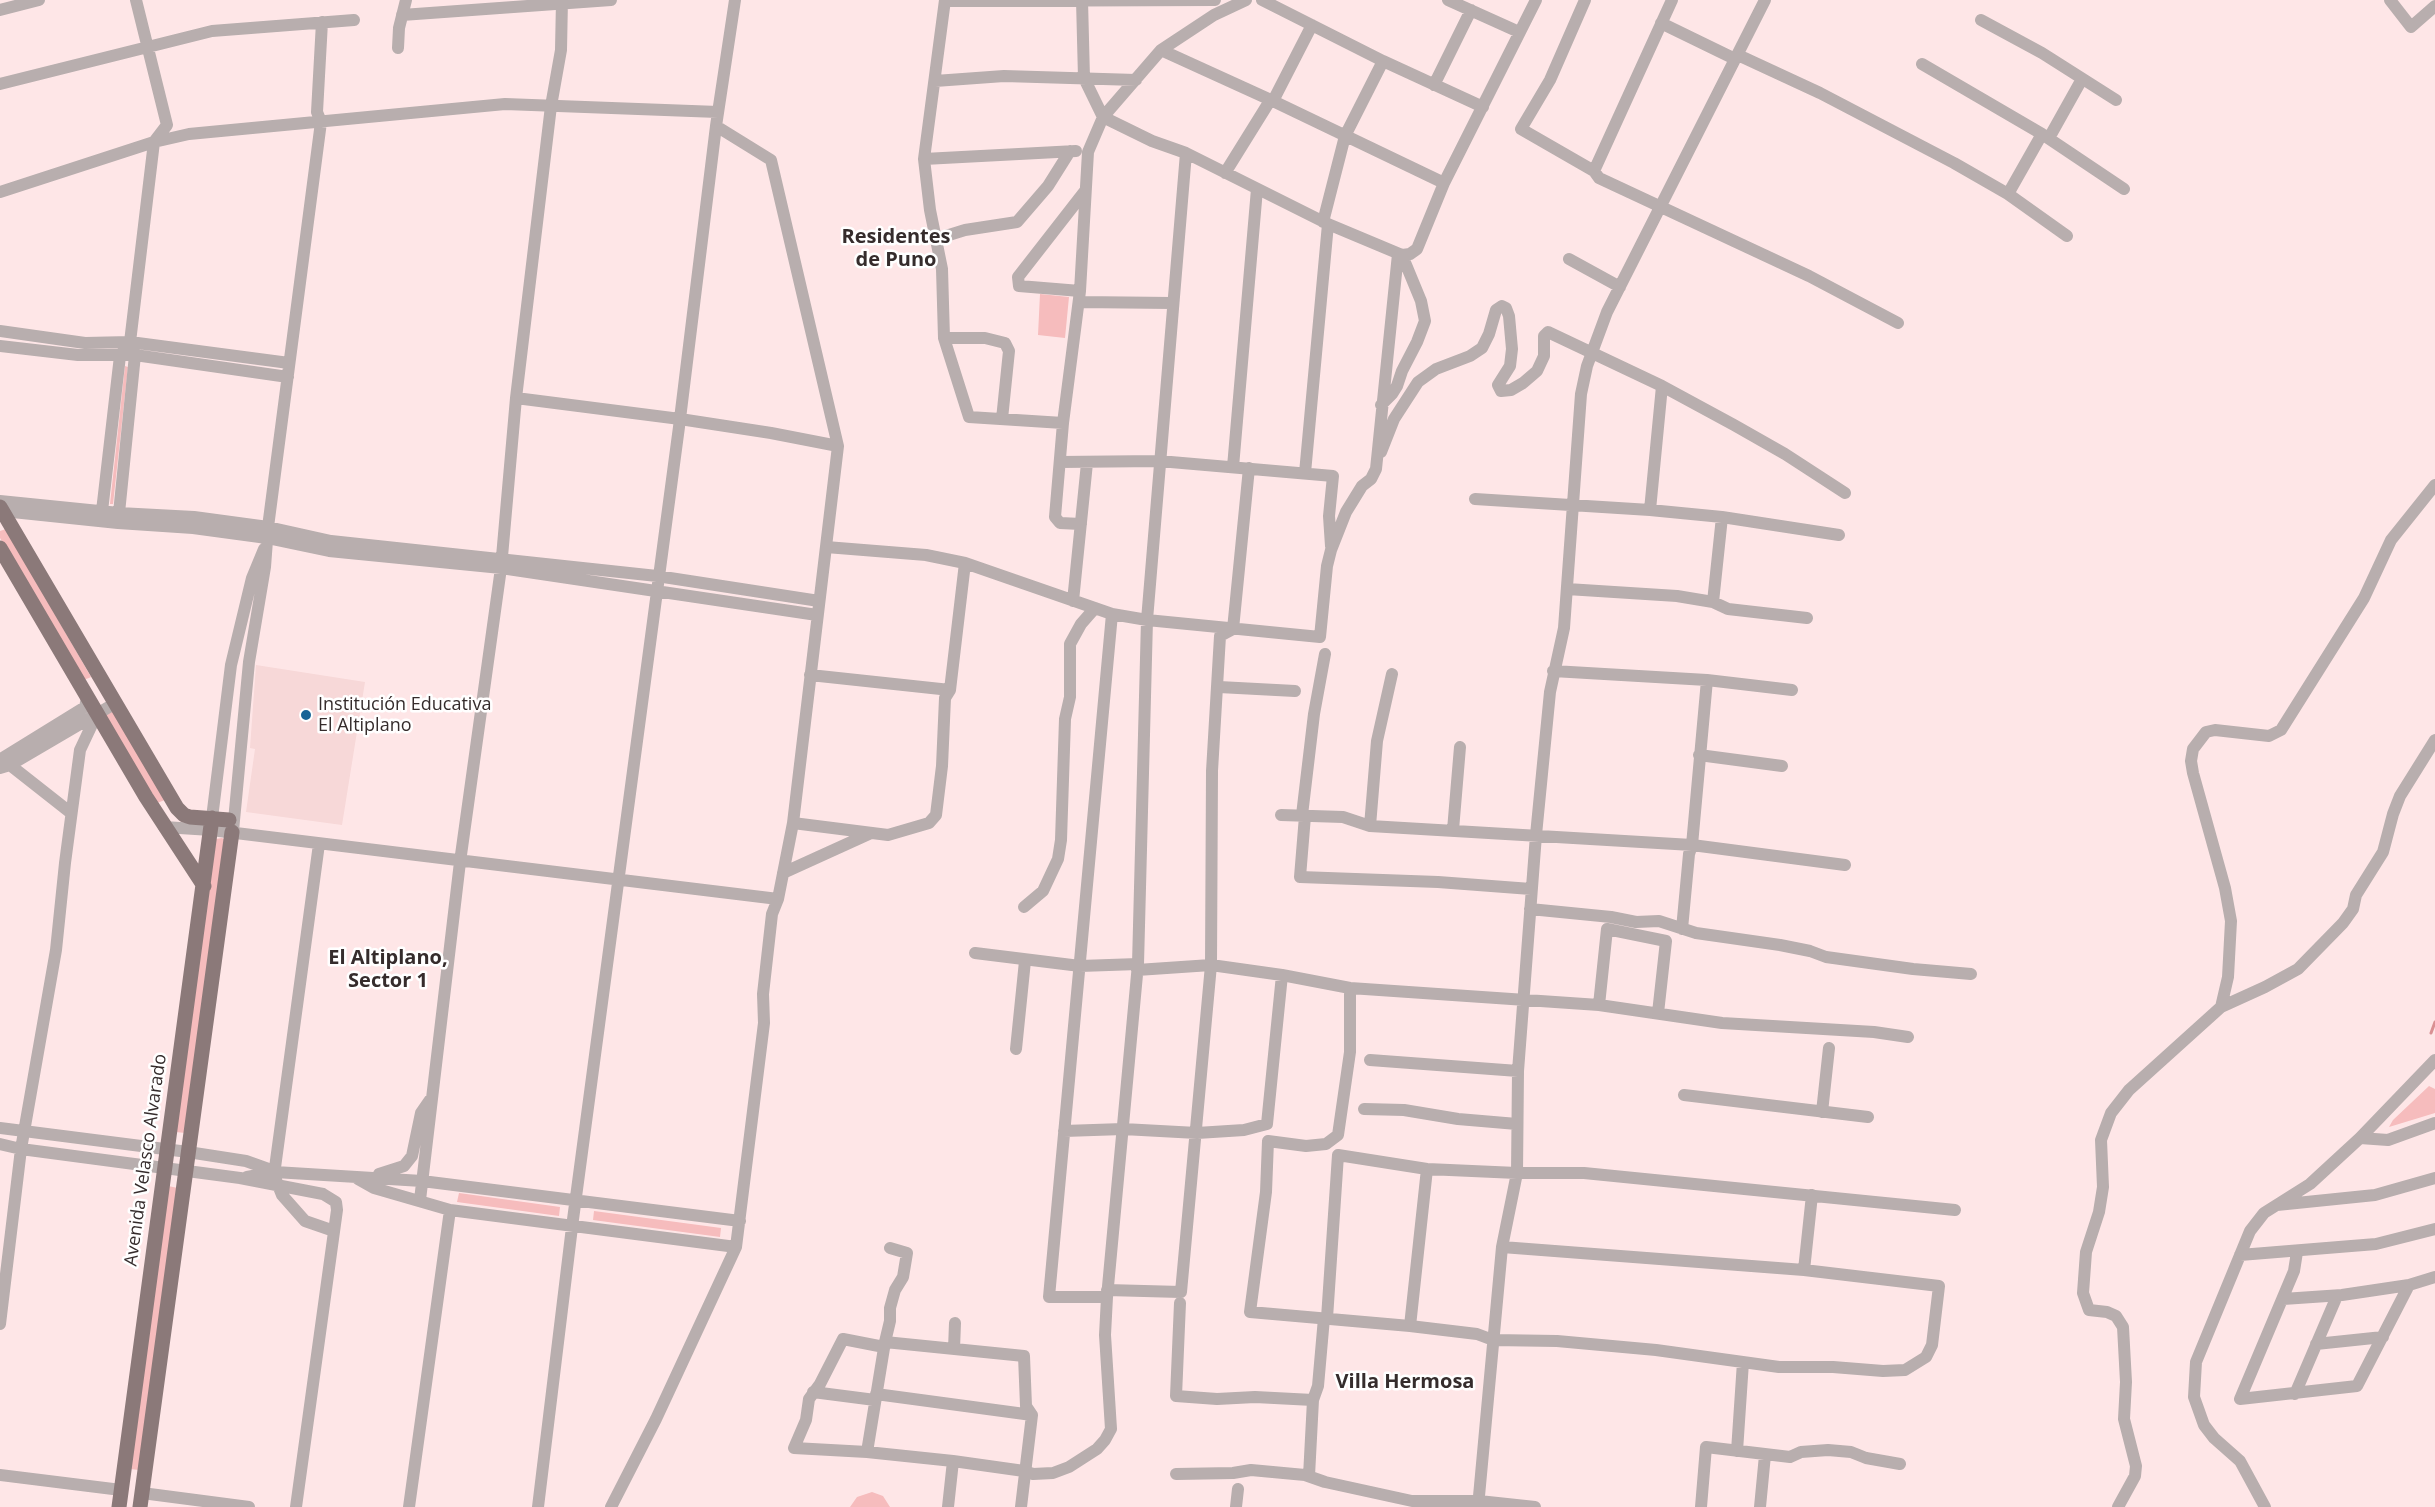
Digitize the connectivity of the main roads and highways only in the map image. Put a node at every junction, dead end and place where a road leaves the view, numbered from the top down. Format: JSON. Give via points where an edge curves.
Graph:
{"nodes":[{"id":1,"x":1,"y":506,"type":"edge"},
{"id":2,"x":0,"y":548,"type":"edge"},
{"id":3,"x":212,"y":824,"type":"junction"},
{"id":4,"x":204,"y":885,"type":"junction"},
{"id":5,"x":141,"y":1500,"type":"edge"},
{"id":6,"x":118,"y":1507,"type":"edge"}],
"edges":[{"from":1,"to":3,"type":"main road","via":[[179,810]]},
{"from":2,"to":4,"type":"main road","via":[[164,827]]},
{"from":3,"to":4,"type":"main road","name":"Avenida Velasco Alvarado"},
{"from":3,"to":5,"type":"main road","via":[[232,825]]},
{"from":4,"to":6,"type":"main road","name":"Avenida Velasco Alvarado"}]}
